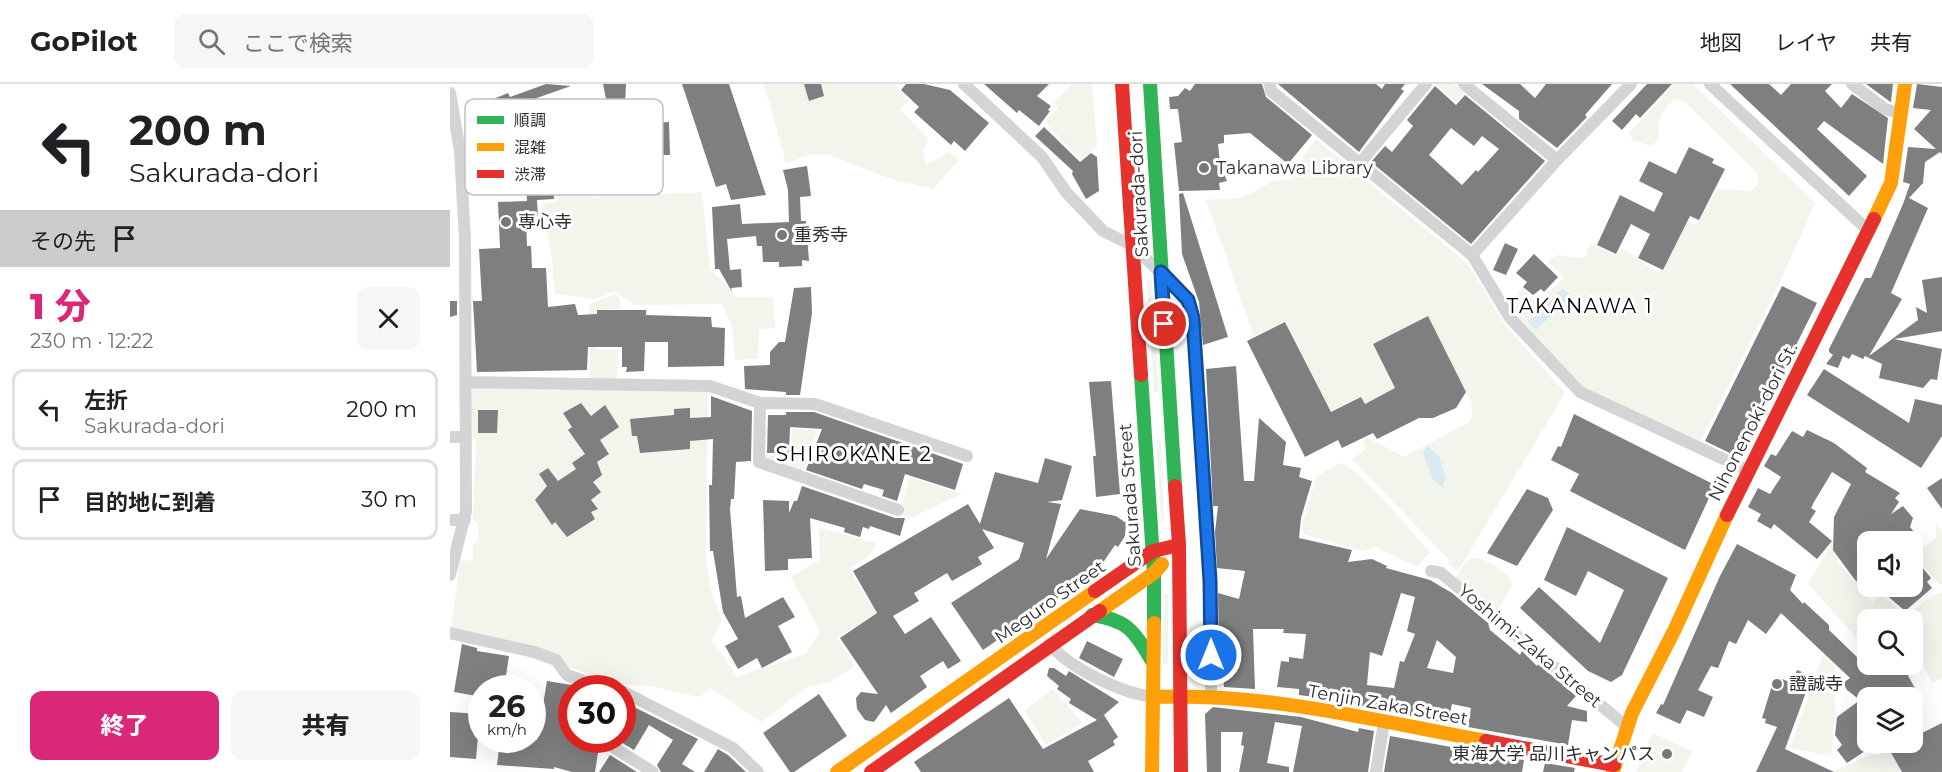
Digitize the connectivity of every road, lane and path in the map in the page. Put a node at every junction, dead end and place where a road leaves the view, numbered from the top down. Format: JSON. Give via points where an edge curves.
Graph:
{"nodes":[{"id":1,"x":964,"y":84,"type":"edge"},
{"id":2,"x":1122,"y":84,"type":"edge"},
{"id":3,"x":1150,"y":84,"type":"edge"},
{"id":4,"x":1270,"y":84,"type":"edge"},
{"id":5,"x":1426,"y":84,"type":"edge"},
{"id":6,"x":1464,"y":84,"type":"edge"},
{"id":7,"x":1631,"y":84,"type":"edge"},
{"id":8,"x":1710,"y":84,"type":"edge"},
{"id":9,"x":1852,"y":84,"type":"edge"},
{"id":10,"x":1905,"y":84,"type":"edge"},
{"id":11,"x":450,"y":93,"type":"edge"},
{"id":12,"x":1892,"y":111,"type":"dead end"},
{"id":13,"x":1557,"y":160,"type":"junction"},
{"id":14,"x":1360,"y":163,"type":"junction"},
{"id":15,"x":1869,"y":231,"type":"junction"},
{"id":16,"x":1131,"y":245,"type":"junction"},
{"id":17,"x":1472,"y":255,"type":"junction"},
{"id":18,"x":1161,"y":272,"type":"junction"},
{"id":19,"x":466,"y":382,"type":"junction"},
{"id":20,"x":760,"y":403,"type":"junction"},
{"id":21,"x":450,"y":437,"type":"edge"},
{"id":22,"x":466,"y":437,"type":"junction"},
{"id":23,"x":967,"y":456,"type":"dead end"},
{"id":24,"x":1747,"y":470,"type":"junction"},
{"id":25,"x":898,"y":510,"type":"dead end"},
{"id":26,"x":450,"y":520,"type":"edge"},
{"id":27,"x":465,"y":520,"type":"junction"},
{"id":28,"x":1179,"y":545,"type":"junction"},
{"id":29,"x":1152,"y":551,"type":"junction"},
{"id":30,"x":1431,"y":571,"type":"dead end"},
{"id":31,"x":1154,"y":573,"type":"junction"},
{"id":32,"x":450,"y":575,"type":"edge"},
{"id":33,"x":1092,"y":615,"type":"junction"},
{"id":34,"x":450,"y":633,"type":"edge"},
{"id":35,"x":1050,"y":644,"type":"junction"},
{"id":36,"x":1153,"y":661,"type":"junction"},
{"id":37,"x":567,"y":675,"type":"edge"},
{"id":38,"x":1180,"y":695,"type":"junction"},
{"id":39,"x":1211,"y":696,"type":"junction"},
{"id":40,"x":1153,"y":697,"type":"junction"},
{"id":41,"x":636,"y":698,"type":"edge"},
{"id":42,"x":1384,"y":722,"type":"junction"},
{"id":43,"x":1627,"y":727,"type":"junction"},
{"id":44,"x":622,"y":753,"type":"edge"},
{"id":45,"x":1613,"y":769,"type":"edge"},
{"id":46,"x":653,"y":772,"type":"edge"},
{"id":47,"x":758,"y":772,"type":"edge"},
{"id":48,"x":837,"y":772,"type":"edge"},
{"id":49,"x":871,"y":772,"type":"edge"},
{"id":50,"x":1152,"y":772,"type":"edge"},
{"id":51,"x":1181,"y":772,"type":"edge"},
{"id":52,"x":1376,"y":772,"type":"edge"}],
"edges":[{"from":1,"to":16,"type":"street","via":[[1042,157],[1066,192],[1103,231]]},
{"from":2,"to":16,"type":"main road","name":"Sakurada Street"},
{"from":3,"to":18,"type":"main road","name":"Sakurada-dori"},
{"from":4,"to":14,"type":"street","via":[[1271,91]]},
{"from":5,"to":14,"type":"street"},
{"from":6,"to":13,"type":"street"},
{"from":7,"to":13,"type":"street"},
{"from":8,"to":15,"type":"street"},
{"from":9,"to":12,"type":"street"},
{"from":10,"to":15,"type":"main road","name":"Nihonenoki-dori St.","via":[[1891,183]]},
{"from":11,"to":19,"type":"street","via":[[460,151],[465,240]]},
{"from":13,"to":17,"type":"street"},
{"from":14,"to":17,"type":"street"},
{"from":15,"to":24,"type":"main road","name":"Nihonenoki-dori St."},
{"from":16,"to":18,"type":"street"},
{"from":16,"to":29,"type":"main road","name":"Sakurada Street"},
{"from":17,"to":24,"type":"street","via":[[1510,318],[1580,392]]},
{"from":18,"to":28,"type":"main road","name":"Sakurada-dori"},
{"from":18,"to":39,"type":"street","via":[[1188,300],[1193,318],[1210,581]]},
{"from":19,"to":20,"type":"street","via":[[710,386]]},
{"from":19,"to":22,"type":"street"},
{"from":20,"to":23,"type":"street","via":[[815,404]]},
{"from":20,"to":25,"type":"street","via":[[759,462]]},
{"from":21,"to":22,"type":"street"},
{"from":22,"to":27,"type":"street"},
{"from":24,"to":43,"type":"main road","name":"Nihonenoki-dori St."},
{"from":26,"to":27,"type":"street"},
{"from":27,"to":32,"type":"street"},
{"from":28,"to":29,"type":"main road","name":"Meguro Street"},
{"from":28,"to":31,"type":"main road","name":"Meguro Street"},
{"from":28,"to":38,"type":"main road"},
{"from":29,"to":31,"type":"main road","name":"Sakurada Street"},
{"from":29,"to":48,"type":"main road","name":"Meguro Street"},
{"from":30,"to":43,"type":"street","name":"Yoshimi-Zaka Street","via":[[1441,573]]},
{"from":31,"to":33,"type":"main road","name":"Meguro Street"},
{"from":31,"to":36,"type":"main road","name":"Sakurada Street"},
{"from":33,"to":35,"type":"main road","name":"Meguro Street"},
{"from":33,"to":36,"type":"main road","via":[[1123,620]]},
{"from":34,"to":37,"type":"street","via":[[534,652],[556,660]]},
{"from":35,"to":40,"type":"street","via":[[1064,660],[1133,694]]},
{"from":35,"to":49,"type":"main road","name":"Meguro Street"},
{"from":36,"to":40,"type":"main road","name":"Sakurada Street"},
{"from":38,"to":39,"type":"main road","name":"Tenjin Zaka Street"},
{"from":38,"to":40,"type":"main road","name":"Tenjin Zaka Street"},
{"from":38,"to":51,"type":"main road"},
{"from":39,"to":42,"type":"main road","name":"Tenjin Zaka Street"},
{"from":40,"to":50,"type":"main road","name":"Sakurada Street"},
{"from":41,"to":47,"type":"street","via":[[733,748]]},
{"from":42,"to":45,"type":"main road","name":"Tenjin Zaka Street"},
{"from":42,"to":52,"type":"street"},
{"from":43,"to":45,"type":"main road","name":"Nihonenoki-dori St."},
{"from":44,"to":46,"type":"street"}]}
